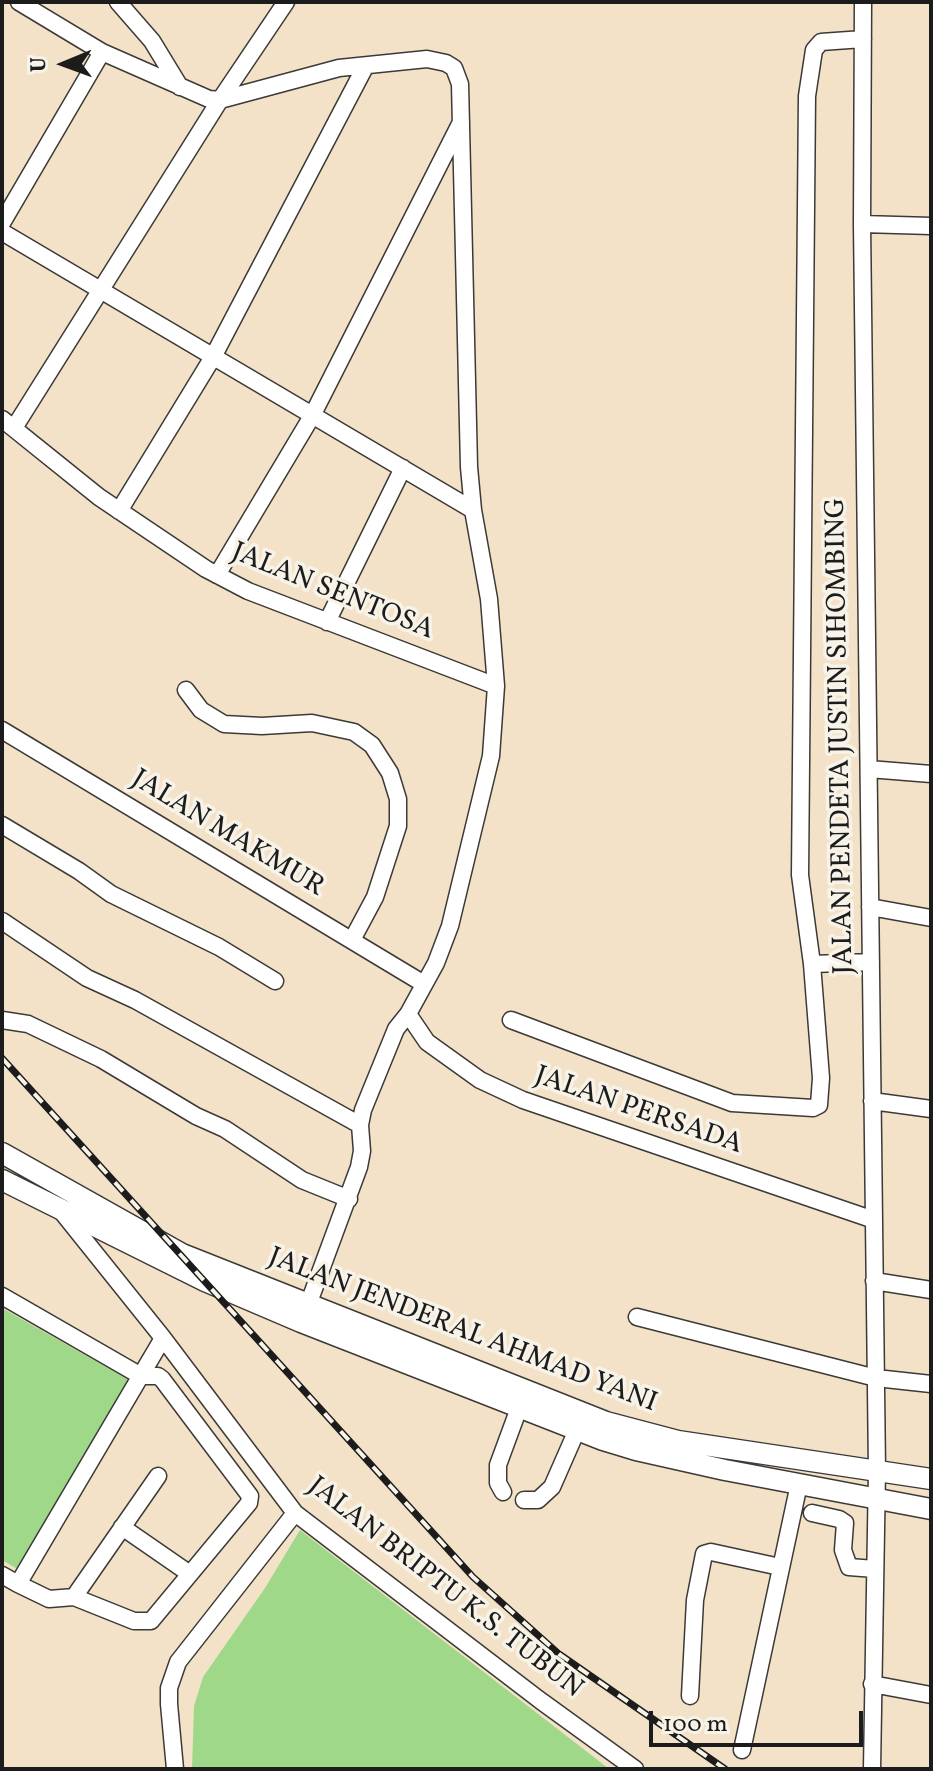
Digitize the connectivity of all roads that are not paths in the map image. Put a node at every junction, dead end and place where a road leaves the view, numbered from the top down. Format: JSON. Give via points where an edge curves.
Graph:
{"nodes":[{"id":1,"x":19,"y":2,"type":"edge"},
{"id":2,"x":118,"y":2,"type":"edge"},
{"id":3,"x":286,"y":2,"type":"edge"},
{"id":4,"x":863,"y":2,"type":"edge"},
{"id":5,"x":863,"y":39,"type":"junction"},
{"id":6,"x":102,"y":52,"type":"junction"},
{"id":7,"x":365,"y":67,"type":"junction"},
{"id":8,"x":181,"y":88,"type":"junction"},
{"id":9,"x":220,"y":100,"type":"junction"},
{"id":10,"x":461,"y":122,"type":"junction"},
{"id":11,"x":2,"y":223,"type":"edge"},
{"id":12,"x":862,"y":224,"type":"junction"},
{"id":13,"x":931,"y":226,"type":"edge"},
{"id":14,"x":2,"y":232,"type":"edge"},
{"id":15,"x":102,"y":292,"type":"junction"},
{"id":16,"x":213,"y":357,"type":"junction"},
{"id":17,"x":312,"y":416,"type":"junction"},
{"id":18,"x":8,"y":424,"type":"edge"},
{"id":19,"x":403,"y":468,"type":"junction"},
{"id":20,"x":473,"y":510,"type":"junction"},
{"id":21,"x":119,"y":511,"type":"junction"},
{"id":22,"x":217,"y":575,"type":"junction"},
{"id":23,"x":327,"y":622,"type":"junction"},
{"id":24,"x":496,"y":686,"type":"junction"},
{"id":25,"x":186,"y":690,"type":"dead end"},
{"id":26,"x":2,"y":730,"type":"edge"},
{"id":27,"x":869,"y":769,"type":"junction"},
{"id":28,"x":931,"y":774,"type":"edge"},
{"id":29,"x":2,"y":825,"type":"edge"},
{"id":30,"x":870,"y":907,"type":"junction"},
{"id":31,"x":931,"y":918,"type":"edge"},
{"id":32,"x":2,"y":921,"type":"edge"},
{"id":33,"x":352,"y":940,"type":"junction"},
{"id":34,"x":871,"y":962,"type":"junction"},
{"id":35,"x":812,"y":964,"type":"junction"},
{"id":36,"x":275,"y":981,"type":"dead end"},
{"id":37,"x":424,"y":984,"type":"junction"},
{"id":38,"x":408,"y":1014,"type":"junction"},
{"id":39,"x":2,"y":1020,"type":"edge"},
{"id":40,"x":511,"y":1020,"type":"dead end"},
{"id":41,"x":872,"y":1101,"type":"junction"},
{"id":42,"x":931,"y":1109,"type":"edge"},
{"id":43,"x":360,"y":1125,"type":"junction"},
{"id":44,"x":2,"y":1153,"type":"edge"},
{"id":45,"x":2,"y":1180,"type":"edge"},
{"id":46,"x":349,"y":1199,"type":"junction"},
{"id":47,"x":59,"y":1207,"type":"junction"},
{"id":48,"x":874,"y":1220,"type":"junction"},
{"id":49,"x":874,"y":1281,"type":"junction"},
{"id":50,"x":931,"y":1290,"type":"edge"},
{"id":51,"x":2,"y":1296,"type":"edge"},
{"id":52,"x":308,"y":1305,"type":"junction"},
{"id":53,"x":637,"y":1317,"type":"dead end"},
{"id":54,"x":163,"y":1338,"type":"junction"},
{"id":55,"x":141,"y":1376,"type":"junction"},
{"id":56,"x":876,"y":1378,"type":"junction"},
{"id":57,"x":931,"y":1384,"type":"edge"},
{"id":58,"x":518,"y":1401,"type":"junction"},
{"id":59,"x":577,"y":1430,"type":"junction"},
{"id":60,"x":604,"y":1431,"type":"junction"},
{"id":61,"x":877,"y":1470,"type":"junction"},
{"id":62,"x":158,"y":1476,"type":"dead end"},
{"id":63,"x":931,"y":1479,"type":"edge"},
{"id":64,"x":799,"y":1484,"type":"junction"},
{"id":65,"x":503,"y":1492,"type":"dead end"},
{"id":66,"x":876,"y":1499,"type":"junction"},
{"id":67,"x":524,"y":1500,"type":"dead end"},
{"id":68,"x":931,"y":1509,"type":"edge"},
{"id":69,"x":295,"y":1513,"type":"junction"},
{"id":70,"x":812,"y":1513,"type":"dead end"},
{"id":71,"x":122,"y":1527,"type":"junction"},
{"id":72,"x":780,"y":1567,"type":"junction"},
{"id":73,"x":875,"y":1569,"type":"junction"},
{"id":74,"x":190,"y":1574,"type":"junction"},
{"id":75,"x":2,"y":1575,"type":"edge"},
{"id":76,"x":18,"y":1584,"type":"junction"},
{"id":77,"x":74,"y":1597,"type":"junction"},
{"id":78,"x":872,"y":1684,"type":"junction"},
{"id":79,"x":931,"y":1695,"type":"edge"},
{"id":80,"x":690,"y":1696,"type":"dead end"},
{"id":81,"x":742,"y":1750,"type":"dead end"},
{"id":82,"x":175,"y":1769,"type":"edge"},
{"id":83,"x":635,"y":1769,"type":"edge"},
{"id":84,"x":872,"y":1769,"type":"edge"}],
"edges":[{"from":1,"to":6,"type":"street"},
{"from":2,"to":8,"type":"street","via":[[152,41]]},
{"from":3,"to":9,"type":"street"},
{"from":4,"to":5,"type":"street","name":"JALAN PENDETA JUSTIN SIHOMBING"},
{"from":5,"to":12,"type":"street","name":"JALAN PENDETA JUSTIN SIHOMBING"},
{"from":5,"to":35,"type":"street","via":[[821,42],[814,50],[807,96],[800,875]]},
{"from":6,"to":8,"type":"street"},
{"from":6,"to":11,"type":"street"},
{"from":7,"to":9,"type":"street","via":[[305,75]]},
{"from":7,"to":10,"type":"street","via":[[427,59],[446,63],[457,72]]},
{"from":7,"to":16,"type":"street"},
{"from":8,"to":9,"type":"street"},
{"from":9,"to":15,"type":"street"},
{"from":10,"to":17,"type":"street"},
{"from":10,"to":20,"type":"street"},
{"from":12,"to":13,"type":"street"},
{"from":12,"to":27,"type":"street","name":"JALAN PENDETA JUSTIN SIHOMBING"},
{"from":14,"to":15,"type":"street"},
{"from":15,"to":16,"type":"street"},
{"from":15,"to":18,"type":"street"},
{"from":16,"to":17,"type":"street"},
{"from":16,"to":21,"type":"street"},
{"from":17,"to":19,"type":"street"},
{"from":17,"to":22,"type":"street"},
{"from":18,"to":21,"type":"street","name":"JALAN SENTOSA"},
{"from":19,"to":20,"type":"street"},
{"from":19,"to":23,"type":"street"},
{"from":20,"to":24,"type":"street","via":[[489,599]]},
{"from":21,"to":22,"type":"street","name":"JALAN SENTOSA"},
{"from":22,"to":23,"type":"street","name":"JALAN SENTOSA"},
{"from":23,"to":24,"type":"street","name":"JALAN SENTOSA"},
{"from":24,"to":37,"type":"street","via":[[491,756],[459,896]]},
{"from":25,"to":33,"type":"street","via":[[201,710],[224,724],[312,723],[354,732],[372,745],[390,773],[398,799],[398,826],[375,897]]},
{"from":26,"to":33,"type":"street","name":"JALAN MAKMUR"},
{"from":27,"to":28,"type":"street"},
{"from":27,"to":30,"type":"street","name":"JALAN PENDETA JUSTIN SIHOMBING"},
{"from":29,"to":36,"type":"street","via":[[111,894]]},
{"from":30,"to":31,"type":"street"},
{"from":30,"to":34,"type":"street","name":"JALAN PENDETA JUSTIN SIHOMBING"},
{"from":32,"to":43,"type":"street","via":[[87,978]]},
{"from":33,"to":37,"type":"street","name":"JALAN MAKMUR"},
{"from":34,"to":35,"type":"street"},
{"from":34,"to":41,"type":"street","name":"JALAN PENDETA JUSTIN SIHOMBING"},
{"from":35,"to":40,"type":"street","via":[[821,1078],[819,1105],[813,1108],[732,1103]]},
{"from":37,"to":38,"type":"street"},
{"from":38,"to":43,"type":"street","via":[[396,1029]]},
{"from":38,"to":48,"type":"street","name":"JALAN PERSADA","via":[[427,1042],[480,1080],[523,1100]]},
{"from":39,"to":46,"type":"street","via":[[28,1024],[101,1059],[302,1180]]},
{"from":41,"to":42,"type":"street"},
{"from":41,"to":48,"type":"street","name":"JALAN PENDETA JUSTIN SIHOMBING"},
{"from":43,"to":46,"type":"street","via":[[362,1151]]},
{"from":44,"to":52,"type":"main road","name":"JALAN JENDERAL AHMAD YANI","via":[[171,1248]]},
{"from":45,"to":47,"type":"main road","name":"JALAN JENDERAL AHMAD YANI"},
{"from":46,"to":52,"type":"street"},
{"from":47,"to":54,"type":"street","name":"JALAN BRIPTU K.S. TUBUN"},
{"from":47,"to":58,"type":"main road","name":"JALAN JENDERAL AHMAD YANI","via":[[205,1281],[301,1322]]},
{"from":48,"to":49,"type":"street","name":"JALAN PENDETA JUSTIN SIHOMBING"},
{"from":49,"to":50,"type":"street"},
{"from":49,"to":56,"type":"street","name":"JALAN PENDETA JUSTIN SIHOMBING"},
{"from":51,"to":55,"type":"street"},
{"from":52,"to":58,"type":"main road","name":"JALAN JENDERAL AHMAD YANI"},
{"from":53,"to":56,"type":"street"},
{"from":54,"to":55,"type":"street"},
{"from":54,"to":69,"type":"street","name":"JALAN BRIPTU K.S. TUBUN"},
{"from":55,"to":74,"type":"street","via":[[158,1376],[166,1384],[250,1496]]},
{"from":55,"to":76,"type":"street"},
{"from":56,"to":57,"type":"street"},
{"from":56,"to":61,"type":"street","name":"JALAN PENDETA JUSTIN SIHOMBING"},
{"from":58,"to":59,"type":"main road","name":"JALAN JENDERAL AHMAD YANI"},
{"from":58,"to":60,"type":"main road","name":"JALAN JENDERAL AHMAD YANI"},
{"from":58,"to":65,"type":"street","via":[[498,1465]]},
{"from":59,"to":60,"type":"main road","name":"JALAN JENDERAL AHMAD YANI"},
{"from":59,"to":67,"type":"street","via":[[552,1487],[538,1500]]},
{"from":60,"to":61,"type":"main road","name":"JALAN JENDERAL AHMAD YANI"},
{"from":60,"to":64,"type":"main road","name":"JALAN JENDERAL AHMAD YANI","via":[[661,1456]]},
{"from":61,"to":63,"type":"main road","name":"JALAN JENDERAL AHMAD YANI"},
{"from":61,"to":66,"type":"street","name":"JALAN PENDETA JUSTIN SIHOMBING"},
{"from":62,"to":71,"type":"street"},
{"from":64,"to":66,"type":"main road","name":"JALAN JENDERAL AHMAD YANI"},
{"from":64,"to":72,"type":"street"},
{"from":66,"to":68,"type":"main road","name":"JALAN JENDERAL AHMAD YANI"},
{"from":66,"to":73,"type":"street","name":"JALAN PENDETA JUSTIN SIHOMBING"},
{"from":69,"to":82,"type":"street","via":[[178,1662],[169,1688]]},
{"from":69,"to":83,"type":"street","name":"JALAN BRIPTU K.S. TUBUN"},
{"from":70,"to":73,"type":"street","via":[[845,1523],[843,1550],[849,1567]]},
{"from":71,"to":74,"type":"street"},
{"from":71,"to":77,"type":"street"},
{"from":72,"to":80,"type":"street","via":[[704,1554],[695,1600]]},
{"from":72,"to":81,"type":"street"},
{"from":73,"to":78,"type":"street","name":"JALAN PENDETA JUSTIN SIHOMBING"},
{"from":74,"to":77,"type":"street","via":[[151,1621],[134,1621]]},
{"from":75,"to":76,"type":"street"},
{"from":76,"to":77,"type":"street","via":[[49,1599]]},
{"from":78,"to":79,"type":"street"},
{"from":78,"to":84,"type":"street","name":"JALAN PENDETA JUSTIN SIHOMBING"}]}
